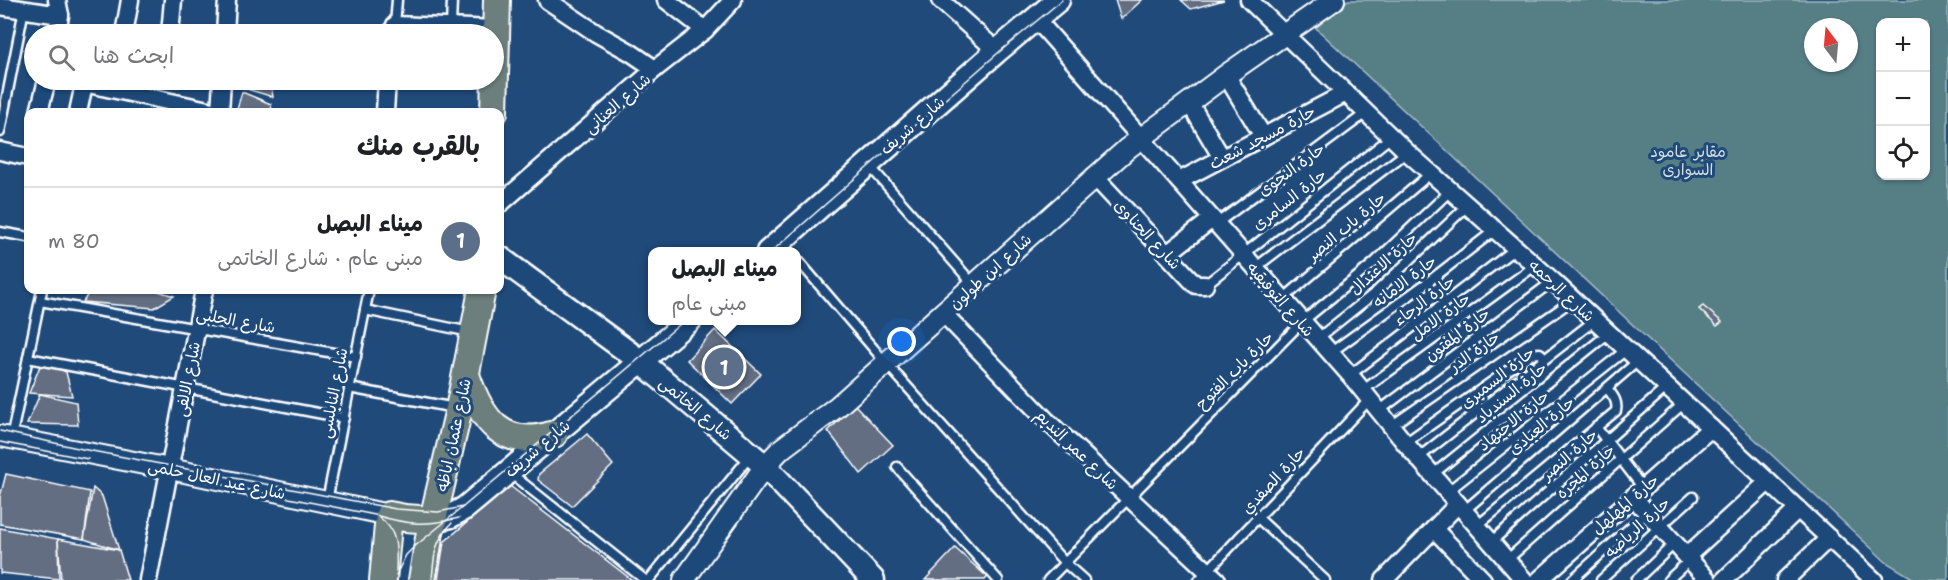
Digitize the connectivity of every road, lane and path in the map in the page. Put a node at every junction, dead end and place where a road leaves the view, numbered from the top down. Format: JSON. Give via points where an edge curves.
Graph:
{"nodes":[{"id":1,"x":130,"y":0,"type":"edge"},
{"id":2,"x":173,"y":0,"type":"edge"},
{"id":3,"x":227,"y":0,"type":"edge"},
{"id":4,"x":397,"y":0,"type":"edge"},
{"id":5,"x":452,"y":0,"type":"edge"},
{"id":6,"x":497,"y":0,"type":"edge"},
{"id":7,"x":547,"y":0,"type":"edge"},
{"id":8,"x":733,"y":0,"type":"edge"},
{"id":9,"x":940,"y":0,"type":"edge"},
{"id":10,"x":1058,"y":0,"type":"edge"},
{"id":11,"x":1249,"y":0,"type":"edge"},
{"id":12,"x":1334,"y":0,"type":"edge"},
{"id":13,"x":670,"y":1,"type":"edge"},
{"id":14,"x":0,"y":6,"type":"edge"},
{"id":15,"x":58,"y":8,"type":"edge"},
{"id":16,"x":24,"y":9,"type":"junction"},
{"id":17,"x":1036,"y":19,"type":"junction"},
{"id":18,"x":57,"y":24,"type":"edge"},
{"id":19,"x":126,"y":24,"type":"edge"},
{"id":20,"x":171,"y":24,"type":"edge"},
{"id":21,"x":226,"y":24,"type":"edge"},
{"id":22,"x":395,"y":24,"type":"edge"},
{"id":23,"x":451,"y":24,"type":"edge"},
{"id":24,"x":496,"y":24,"type":"edge"},
{"id":25,"x":705,"y":30,"type":"junction"},
{"id":26,"x":1286,"y":35,"type":"junction"},
{"id":27,"x":997,"y":51,"type":"junction"},
{"id":28,"x":655,"y":69,"type":"junction"},
{"id":29,"x":1226,"y":75,"type":"junction"},
{"id":30,"x":44,"y":90,"type":"edge"},
{"id":31,"x":83,"y":90,"type":"edge"},
{"id":32,"x":124,"y":90,"type":"edge"},
{"id":33,"x":221,"y":90,"type":"edge"},
{"id":34,"x":386,"y":90,"type":"edge"},
{"id":35,"x":495,"y":90,"type":"edge"},
{"id":36,"x":1346,"y":93,"type":"junction"},
{"id":37,"x":1189,"y":102,"type":"junction"},
{"id":38,"x":40,"y":108,"type":"edge"},
{"id":39,"x":79,"y":108,"type":"edge"},
{"id":40,"x":202,"y":108,"type":"edge"},
{"id":41,"x":219,"y":108,"type":"edge"},
{"id":42,"x":385,"y":108,"type":"edge"},
{"id":43,"x":494,"y":108,"type":"edge"},
{"id":44,"x":1366,"y":113,"type":"junction"},
{"id":45,"x":0,"y":132,"type":"edge"},
{"id":46,"x":1263,"y":136,"type":"junction"},
{"id":47,"x":1141,"y":137,"type":"junction"},
{"id":48,"x":1391,"y":137,"type":"junction"},
{"id":49,"x":0,"y":151,"type":"edge"},
{"id":50,"x":1407,"y":152,"type":"junction"},
{"id":51,"x":24,"y":155,"type":"edge"},
{"id":52,"x":1222,"y":158,"type":"junction"},
{"id":53,"x":868,"y":164,"type":"junction"},
{"id":54,"x":1430,"y":174,"type":"junction"},
{"id":55,"x":1095,"y":176,"type":"junction"},
{"id":56,"x":1179,"y":181,"type":"junction"},
{"id":57,"x":1450,"y":191,"type":"junction"},
{"id":58,"x":504,"y":201,"type":"edge"},
{"id":59,"x":1467,"y":206,"type":"junction"},
{"id":60,"x":1214,"y":222,"type":"junction"},
{"id":61,"x":1495,"y":230,"type":"junction"},
{"id":62,"x":0,"y":231,"type":"edge"},
{"id":63,"x":24,"y":236,"type":"edge"},
{"id":64,"x":778,"y":246,"type":"edge"},
{"id":65,"x":1516,"y":247,"type":"junction"},
{"id":66,"x":1167,"y":254,"type":"junction"},
{"id":67,"x":1242,"y":255,"type":"junction"},
{"id":68,"x":504,"y":261,"type":"edge"},
{"id":69,"x":801,"y":264,"type":"edge"},
{"id":70,"x":1536,"y":265,"type":"junction"},
{"id":71,"x":1255,"y":269,"type":"junction"},
{"id":72,"x":1553,"y":280,"type":"junction"},
{"id":73,"x":1205,"y":285,"type":"joint"},
{"id":74,"x":974,"y":286,"type":"junction"},
{"id":75,"x":41,"y":294,"type":"edge"},
{"id":76,"x":203,"y":294,"type":"edge"},
{"id":77,"x":368,"y":294,"type":"edge"},
{"id":78,"x":481,"y":294,"type":"edge"},
{"id":79,"x":1282,"y":300,"type":"junction"},
{"id":80,"x":1573,"y":300,"type":"junction"},
{"id":81,"x":40,"y":301,"type":"junction"},
{"id":82,"x":365,"y":310,"type":"junction"},
{"id":83,"x":943,"y":313,"type":"junction"},
{"id":84,"x":1595,"y":320,"type":"junction"},
{"id":85,"x":1302,"y":322,"type":"junction"},
{"id":86,"x":685,"y":325,"type":"edge"},
{"id":87,"x":197,"y":328,"type":"junction"},
{"id":88,"x":474,"y":333,"type":"junction"},
{"id":89,"x":1609,"y":333,"type":"junction"},
{"id":90,"x":1316,"y":339,"type":"junction"},
{"id":91,"x":1329,"y":353,"type":"junction"},
{"id":92,"x":1632,"y":355,"type":"junction"},
{"id":93,"x":356,"y":357,"type":"junction"},
{"id":94,"x":28,"y":358,"type":"junction"},
{"id":95,"x":1546,"y":358,"type":"junction"},
{"id":96,"x":641,"y":362,"type":"junction"},
{"id":97,"x":886,"y":363,"type":"junction"},
{"id":98,"x":466,"y":375,"type":"junction"},
{"id":99,"x":1350,"y":375,"type":"junction"},
{"id":100,"x":349,"y":388,"type":"junction"},
{"id":101,"x":1607,"y":388,"type":"junction"},
{"id":102,"x":1666,"y":388,"type":"junction"},
{"id":103,"x":185,"y":389,"type":"junction"},
{"id":104,"x":1370,"y":400,"type":"junction"},
{"id":105,"x":1683,"y":404,"type":"junction"},
{"id":106,"x":459,"y":409,"type":"junction"},
{"id":107,"x":344,"y":418,"type":"junction"},
{"id":108,"x":1391,"y":426,"type":"junction"},
{"id":109,"x":1596,"y":427,"type":"junction"},
{"id":110,"x":1711,"y":428,"type":"junction"},
{"id":111,"x":554,"y":434,"type":"junction"},
{"id":112,"x":6,"y":437,"type":"edge"},
{"id":113,"x":1606,"y":441,"type":"junction"},
{"id":114,"x":1405,"y":443,"type":"junction"},
{"id":115,"x":1418,"y":458,"type":"junction"},
{"id":116,"x":1621,"y":459,"type":"junction"},
{"id":117,"x":758,"y":460,"type":"junction"},
{"id":118,"x":897,"y":467,"type":"dead end"},
{"id":119,"x":170,"y":469,"type":"junction"},
{"id":120,"x":508,"y":472,"type":"junction"},
{"id":121,"x":1432,"y":475,"type":"junction"},
{"id":122,"x":1768,"y":482,"type":"junction"},
{"id":123,"x":1638,"y":492,"type":"junction"},
{"id":124,"x":1694,"y":497,"type":"dead end"},
{"id":125,"x":1129,"y":498,"type":"junction"},
{"id":126,"x":327,"y":502,"type":"junction"},
{"id":127,"x":1456,"y":502,"type":"junction"},
{"id":128,"x":1798,"y":509,"type":"junction"},
{"id":129,"x":1647,"y":513,"type":"junction"},
{"id":130,"x":389,"y":515,"type":"junction"},
{"id":131,"x":1258,"y":518,"type":"junction"},
{"id":132,"x":434,"y":520,"type":"junction"},
{"id":133,"x":1477,"y":525,"type":"junction"},
{"id":134,"x":1660,"y":526,"type":"junction"},
{"id":135,"x":1434,"y":530,"type":"junction"},
{"id":136,"x":1829,"y":538,"type":"junction"},
{"id":137,"x":1491,"y":542,"type":"junction"},
{"id":138,"x":1675,"y":543,"type":"junction"},
{"id":139,"x":1689,"y":558,"type":"junction"},
{"id":140,"x":1507,"y":561,"type":"junction"},
{"id":141,"x":1065,"y":563,"type":"junction"},
{"id":142,"x":1208,"y":577,"type":"edge"},
{"id":143,"x":1864,"y":577,"type":"edge"},
{"id":144,"x":1707,"y":579,"type":"edge"},
{"id":145,"x":148,"y":580,"type":"edge"},
{"id":146,"x":383,"y":580,"type":"edge"},
{"id":147,"x":422,"y":580,"type":"edge"},
{"id":148,"x":647,"y":580,"type":"edge"},
{"id":149,"x":684,"y":580,"type":"edge"},
{"id":150,"x":873,"y":580,"type":"edge"},
{"id":151,"x":998,"y":580,"type":"edge"},
{"id":152,"x":1048,"y":580,"type":"edge"},
{"id":153,"x":1084,"y":580,"type":"edge"},
{"id":154,"x":1325,"y":580,"type":"edge"},
{"id":155,"x":1384,"y":580,"type":"edge"},
{"id":156,"x":1483,"y":580,"type":"edge"},
{"id":157,"x":1524,"y":580,"type":"edge"},
{"id":158,"x":1539,"y":580,"type":"edge"},
{"id":159,"x":1572,"y":580,"type":"edge"},
{"id":160,"x":1601,"y":580,"type":"edge"},
{"id":161,"x":1636,"y":580,"type":"edge"},
{"id":162,"x":1668,"y":580,"type":"edge"},
{"id":163,"x":1724,"y":580,"type":"edge"},
{"id":164,"x":1785,"y":580,"type":"edge"}],
"edges":[{"from":1,"to":19,"type":"street"},
{"from":2,"to":20,"type":"street"},
{"from":3,"to":21,"type":"street"},
{"from":4,"to":22,"type":"lane"},
{"from":5,"to":23,"type":"lane"},
{"from":6,"to":24,"type":"main road"},
{"from":7,"to":28,"type":"street"},
{"from":8,"to":25,"type":"street","name":"شارع العنانى"},
{"from":9,"to":27,"type":"street"},
{"from":10,"to":17,"type":"main road","name":"شارع شريف"},
{"from":11,"to":26,"type":"street","name":"شارع الرحمه"},
{"from":12,"to":26,"type":"street","name":"شارع ابن طولون"},
{"from":13,"to":25,"type":"street"},
{"from":14,"to":16,"type":"street"},
{"from":15,"to":16,"type":"street"},
{"from":15,"to":18,"type":"street"},
{"from":16,"to":45,"type":"lane"},
{"from":17,"to":27,"type":"main road","name":"شارع شريف"},
{"from":17,"to":47,"type":"street","name":"شارع التوفيقيه"},
{"from":25,"to":28,"type":"street","name":"شارع العنانى"},
{"from":26,"to":29,"type":"street","name":"شارع ابن طولون"},
{"from":26,"to":36,"type":"street","name":"شارع الرحمه"},
{"from":27,"to":53,"type":"main road","name":"شارع شريف"},
{"from":28,"to":58,"type":"street","name":"شارع العنانى"},
{"from":29,"to":37,"type":"street","name":"شارع ابن طولون"},
{"from":29,"to":46,"type":"street"},
{"from":30,"to":38,"type":"street"},
{"from":31,"to":39,"type":"street"},
{"from":32,"to":40,"type":"street"},
{"from":33,"to":41,"type":"street"},
{"from":34,"to":42,"type":"street"},
{"from":35,"to":43,"type":"main road"},
{"from":36,"to":44,"type":"street","name":"شارع الرحمه"},
{"from":36,"to":46,"type":"street","name":"حارة مسجد شعث"},
{"from":37,"to":47,"type":"street","name":"شارع ابن طولون"},
{"from":37,"to":52,"type":"street"},
{"from":44,"to":48,"type":"street","name":"شارع الرحمه"},
{"from":44,"to":60,"type":"lane","name":"حارة النجوى"},
{"from":46,"to":52,"type":"street","name":"حارة مسجد شعث"},
{"from":47,"to":55,"type":"street","name":"شارع ابن طولون"},
{"from":47,"to":56,"type":"street","name":"شارع التوفيقيه"},
{"from":48,"to":50,"type":"street","name":"شارع الرحمه"},
{"from":48,"to":67,"type":"lane","name":"حارة السامرى"},
{"from":49,"to":51,"type":"street"},
{"from":50,"to":54,"type":"street","name":"شارع الرحمه"},
{"from":50,"to":71,"type":"lane"},
{"from":52,"to":56,"type":"street","name":"حارة مسجد شعث"},
{"from":53,"to":64,"type":"main road","name":"شارع شريف"},
{"from":53,"to":74,"type":"lane"},
{"from":54,"to":57,"type":"street","name":"شارع الرحمه"},
{"from":54,"to":79,"type":"lane","name":"حارة باب النصر"},
{"from":55,"to":66,"type":"street","name":"شارع الحناوى"},
{"from":55,"to":74,"type":"street","name":"شارع ابن طولون"},
{"from":56,"to":60,"type":"street","name":"شارع التوفيقيه"},
{"from":57,"to":59,"type":"street","name":"شارع الرحمه"},
{"from":57,"to":85,"type":"lane","name":"حارة باب الفتوح"},
{"from":59,"to":61,"type":"street","name":"شارع الرحمه"},
{"from":59,"to":90,"type":"lane","name":"حارة الاعتدال","via":[[1376,292]]},
{"from":60,"to":66,"type":"street","name":"حارة النجوى"},
{"from":60,"to":67,"type":"street","name":"شارع التوفيقيه"},
{"from":61,"to":65,"type":"street","name":"شارع الرحمه"},
{"from":61,"to":91,"type":"lane","name":"حارة الامانه"},
{"from":62,"to":63,"type":"lane"},
{"from":65,"to":70,"type":"street","name":"شارع الرحمه"},
{"from":65,"to":99,"type":"lane","name":"حارة الرجاء"},
{"from":66,"to":73,"type":"street","name":"شارع الحناوى","via":[[1193,282]]},
{"from":67,"to":71,"type":"street","name":"شارع التوفيقيه"},
{"from":67,"to":73,"type":"lane","name":"حارة السامرى"},
{"from":68,"to":96,"type":"main road","name":"شارع الخاتمى"},
{"from":69,"to":97,"type":"lane"},
{"from":70,"to":72,"type":"street","name":"شارع الرحمه"},
{"from":70,"to":104,"type":"lane","name":"حارة الامل"},
{"from":71,"to":79,"type":"street","name":"شارع التوفيقيه"},
{"from":72,"to":80,"type":"street","name":"شارع الرحمه"},
{"from":72,"to":104,"type":"lane","name":"حارة المفتون"},
{"from":74,"to":83,"type":"street","name":"شارع ابن طولون"},
{"from":75,"to":81,"type":"lane"},
{"from":76,"to":87,"type":"street","name":"شارع الالفى"},
{"from":77,"to":82,"type":"lane","name":"شارع النابلسى"},
{"from":78,"to":88,"type":"main road","name":"شارع عثمان اباظه"},
{"from":79,"to":85,"type":"street","name":"شارع التوفيقيه"},
{"from":80,"to":84,"type":"street","name":"شارع الرحمه"},
{"from":80,"to":108,"type":"lane","name":"حارة الدر"},
{"from":81,"to":87,"type":"lane","name":"شارع الحلبى"},
{"from":81,"to":94,"type":"lane"},
{"from":82,"to":88,"type":"lane"},
{"from":82,"to":93,"type":"lane","name":"شارع النابلسى"},
{"from":83,"to":97,"type":"street","name":"شارع ابن طولون"},
{"from":83,"to":125,"type":"street","name":"شارع عمر النديم","via":[[1047,422]]},
{"from":84,"to":89,"type":"street","name":"شارع الرحمه"},
{"from":84,"to":95,"type":"lane","name":"حارة السميرى"},
{"from":85,"to":90,"type":"street","name":"شارع التوفيقيه"},
{"from":85,"to":125,"type":"lane","name":"حارة باب الفتوح"},
{"from":86,"to":96,"type":"main road","name":"شارع شريف"},
{"from":87,"to":93,"type":"lane","name":"شارع الحلبى"},
{"from":87,"to":103,"type":"street","name":"شارع الالفى"},
{"from":88,"to":98,"type":"main road","name":"شارع عثمان اباظه"},
{"from":89,"to":92,"type":"street","name":"شارع الرحمه"},
{"from":89,"to":121,"type":"lane","name":"حارة السندباد"},
{"from":90,"to":91,"type":"street","name":"شارع التوفيقيه"},
{"from":91,"to":99,"type":"street","name":"شارع التوفيقيه"},
{"from":92,"to":101,"type":"lane","name":"حارة العبادى"},
{"from":92,"to":102,"type":"street","name":"شارع الرحمه"},
{"from":92,"to":127,"type":"lane","name":"حارة الاجتهاد"},
{"from":93,"to":100,"type":"lane","name":"شارع النابلسى"},
{"from":94,"to":103,"type":"lane"},
{"from":94,"to":112,"type":"lane"},
{"from":95,"to":114,"type":"lane","via":[[1540,353],[1531,354]]},
{"from":95,"to":115,"type":"lane","name":"حارة السميرى"},
{"from":96,"to":111,"type":"main road","name":"شارع شريف"},
{"from":96,"to":117,"type":"main road","name":"شارع الخاتمى"},
{"from":97,"to":117,"type":"street","name":"شارع ابن طولون","via":[[838,406],[781,449]]},
{"from":97,"to":141,"type":"lane"},
{"from":98,"to":106,"type":"main road","name":"شارع عثمان اباظه"},
{"from":98,"to":111,"type":"main road","via":[[480,410],[502,433],[532,439]]},
{"from":99,"to":104,"type":"street","name":"شارع التوفيقيه"},
{"from":100,"to":106,"type":"lane"},
{"from":100,"to":107,"type":"lane","name":"شارع النابلسى"},
{"from":101,"to":109,"type":"lane","via":[[1616,400],[1616,411]]},
{"from":101,"to":127,"type":"lane","name":"حارة العبادى"},
{"from":102,"to":105,"type":"street","name":"شارع الرحمه"},
{"from":102,"to":113,"type":"lane","name":"حارة النصر"},
{"from":103,"to":107,"type":"lane"},
{"from":103,"to":119,"type":"street","name":"شارع الالفى"},
{"from":104,"to":108,"type":"street","name":"شارع التوفيقيه"},
{"from":104,"to":131,"type":"lane","name":"حارة الصفدي"},
{"from":105,"to":110,"type":"street","name":"شارع الرحمه"},
{"from":105,"to":116,"type":"lane","name":"حارة المجره"},
{"from":106,"to":132,"type":"main road","name":"شارع عثمان اباظه"},
{"from":107,"to":126,"type":"lane","name":"شارع النابلسى"},
{"from":108,"to":114,"type":"street","name":"شارع التوفيقيه"},
{"from":109,"to":113,"type":"lane"},
{"from":109,"to":133,"type":"lane"},
{"from":110,"to":122,"type":"street","name":"شارع الرحمه"},
{"from":110,"to":123,"type":"street","name":"حارة المهلهل"},
{"from":111,"to":120,"type":"main road","name":"شارع شريف"},
{"from":112,"to":119,"type":"street","name":"شارع عبد العال حلمى"},
{"from":113,"to":116,"type":"lane"},
{"from":113,"to":137,"type":"lane","name":"حارة النصر"},
{"from":114,"to":115,"type":"street","name":"شارع التوفيقيه"},
{"from":115,"to":121,"type":"street","name":"شارع التوفيقيه"},
{"from":116,"to":123,"type":"lane"},
{"from":116,"to":140,"type":"lane","name":"حارة المجره"},
{"from":117,"to":148,"type":"lane"},
{"from":117,"to":149,"type":"street","name":"شارع ابن طولون"},
{"from":117,"to":150,"type":"main road","name":"شارع الخاتمى"},
{"from":118,"to":151,"type":"lane"},
{"from":119,"to":126,"type":"street","name":"شارع عبد العال حلمى"},
{"from":119,"to":145,"type":"street","name":"شارع الالفى"},
{"from":120,"to":132,"type":"main road","name":"شارع شريف","via":[[465,508]]},
{"from":120,"to":148,"type":"lane"},
{"from":121,"to":127,"type":"street","name":"شارع التوفيقيه"},
{"from":122,"to":128,"type":"street","name":"شارع الرحمه"},
{"from":122,"to":139,"type":"street"},
{"from":123,"to":129,"type":"street"},
{"from":123,"to":158,"type":"street","name":"حارة المهلهل"},
{"from":124,"to":134,"type":"lane","name":"حارة الرياضه"},
{"from":125,"to":141,"type":"lane","name":"حارة باب الفتوح"},
{"from":125,"to":142,"type":"street","name":"شارع عمر النديم"},
{"from":126,"to":130,"type":"street","name":"شارع عبد العال حلمى"},
{"from":127,"to":133,"type":"street","name":"شارع التوفيقيه"},
{"from":127,"to":135,"type":"street"},
{"from":128,"to":136,"type":"street","name":"شارع الرحمه"},
{"from":128,"to":163,"type":"street"},
{"from":129,"to":134,"type":"street"},
{"from":129,"to":159,"type":"lane"},
{"from":130,"to":132,"type":"main road","name":"شارع عبد العال حلمى"},
{"from":130,"to":146,"type":"main road"},
{"from":131,"to":142,"type":"lane","name":"حارة الصفدي"},
{"from":131,"to":154,"type":"lane"},
{"from":132,"to":147,"type":"main road","name":"شارع عثمان اباظه"},
{"from":133,"to":137,"type":"street","name":"شارع التوفيقيه"},
{"from":134,"to":138,"type":"street"},
{"from":134,"to":160,"type":"lane","name":"حارة الرياضه"},
{"from":135,"to":155,"type":"street"},
{"from":135,"to":156,"type":"street"},
{"from":136,"to":143,"type":"street","name":"شارع الرحمه"},
{"from":136,"to":164,"type":"street"},
{"from":137,"to":140,"type":"street","name":"شارع التوفيقيه"},
{"from":138,"to":139,"type":"street"},
{"from":138,"to":161,"type":"lane"},
{"from":139,"to":144,"type":"street"},
{"from":139,"to":162,"type":"lane"},
{"from":140,"to":157,"type":"street","name":"شارع التوفيقيه"},
{"from":141,"to":152,"type":"lane","name":"حارة باب الفتوح"},
{"from":141,"to":153,"type":"lane"}]}
